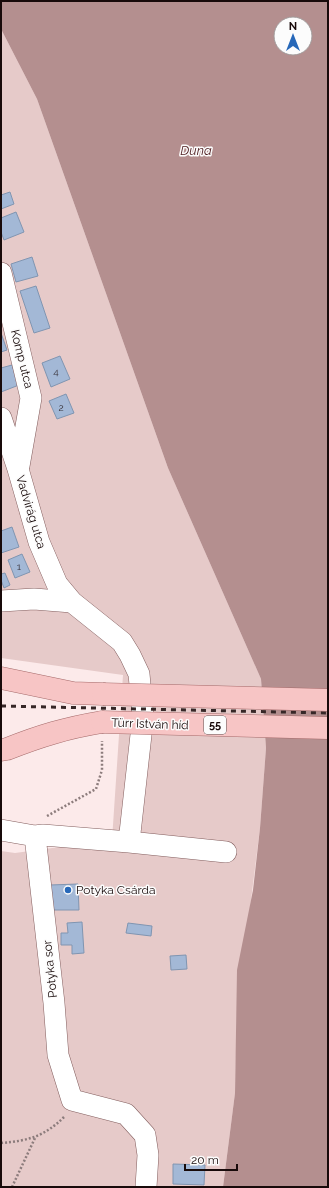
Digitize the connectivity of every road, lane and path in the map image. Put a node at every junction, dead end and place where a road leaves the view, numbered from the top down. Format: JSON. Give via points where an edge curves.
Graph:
{"nodes":[{"id":1,"x":1,"y":273,"type":"edge"},
{"id":2,"x":1,"y":418,"type":"edge"},
{"id":3,"x":18,"y":469,"type":"junction"},
{"id":4,"x":1,"y":602,"type":"edge"},
{"id":5,"x":72,"y":602,"type":"junction"},
{"id":6,"x":1,"y":678,"type":"edge"},
{"id":7,"x":328,"y":700,"type":"edge"},
{"id":8,"x":328,"y":728,"type":"edge"},
{"id":9,"x":102,"y":730,"type":"junction"},
{"id":10,"x":1,"y":750,"type":"edge"},
{"id":11,"x":1,"y":830,"type":"edge"},
{"id":12,"x":35,"y":836,"type":"junction"},
{"id":13,"x":129,"y":842,"type":"junction"},
{"id":14,"x":226,"y":852,"type":"dead end"},
{"id":15,"x":72,"y":1100,"type":"junction"},
{"id":16,"x":35,"y":1138,"type":"junction"},
{"id":17,"x":1,"y":1143,"type":"edge"},
{"id":18,"x":12,"y":1187,"type":"edge"},
{"id":19,"x":146,"y":1187,"type":"edge"}],
"edges":[{"from":1,"to":3,"type":"street","name":"Komp utca","via":[[32,398]]},
{"from":2,"to":3,"type":"street","name":"Vadvirág utca"},
{"from":3,"to":5,"type":"street","name":"Vadvirág utca","via":[[38,542],[57,584]]},
{"from":4,"to":5,"type":"street","via":[[34,599]]},
{"from":5,"to":13,"type":"street","name":"Vadvirág utca","via":[[122,642],[138,674],[143,717]]},
{"from":6,"to":7,"type":"main road","bridge":true,"via":[[73,693]]},
{"from":8,"to":9,"type":"main road","name":"Türr István híd","number":"55","bridge":true},
{"from":9,"to":10,"type":"main road","name":"Türr István híd","number":"55","via":[[70,728]]},
{"from":9,"to":12,"type":"path","via":[[102,770],[96,789],[46,817]]},
{"from":11,"to":12,"type":"street"},
{"from":12,"to":13,"type":"street"},
{"from":12,"to":15,"type":"street","name":"Potyka sor","via":[[58,1055]]},
{"from":13,"to":14,"type":"street"},
{"from":15,"to":16,"type":"path","via":[[66,1115],[55,1126]]},
{"from":15,"to":19,"type":"street","via":[[126,1114],[145,1135],[148,1155]]},
{"from":16,"to":17,"type":"path"},
{"from":16,"to":18,"type":"path"}]}
